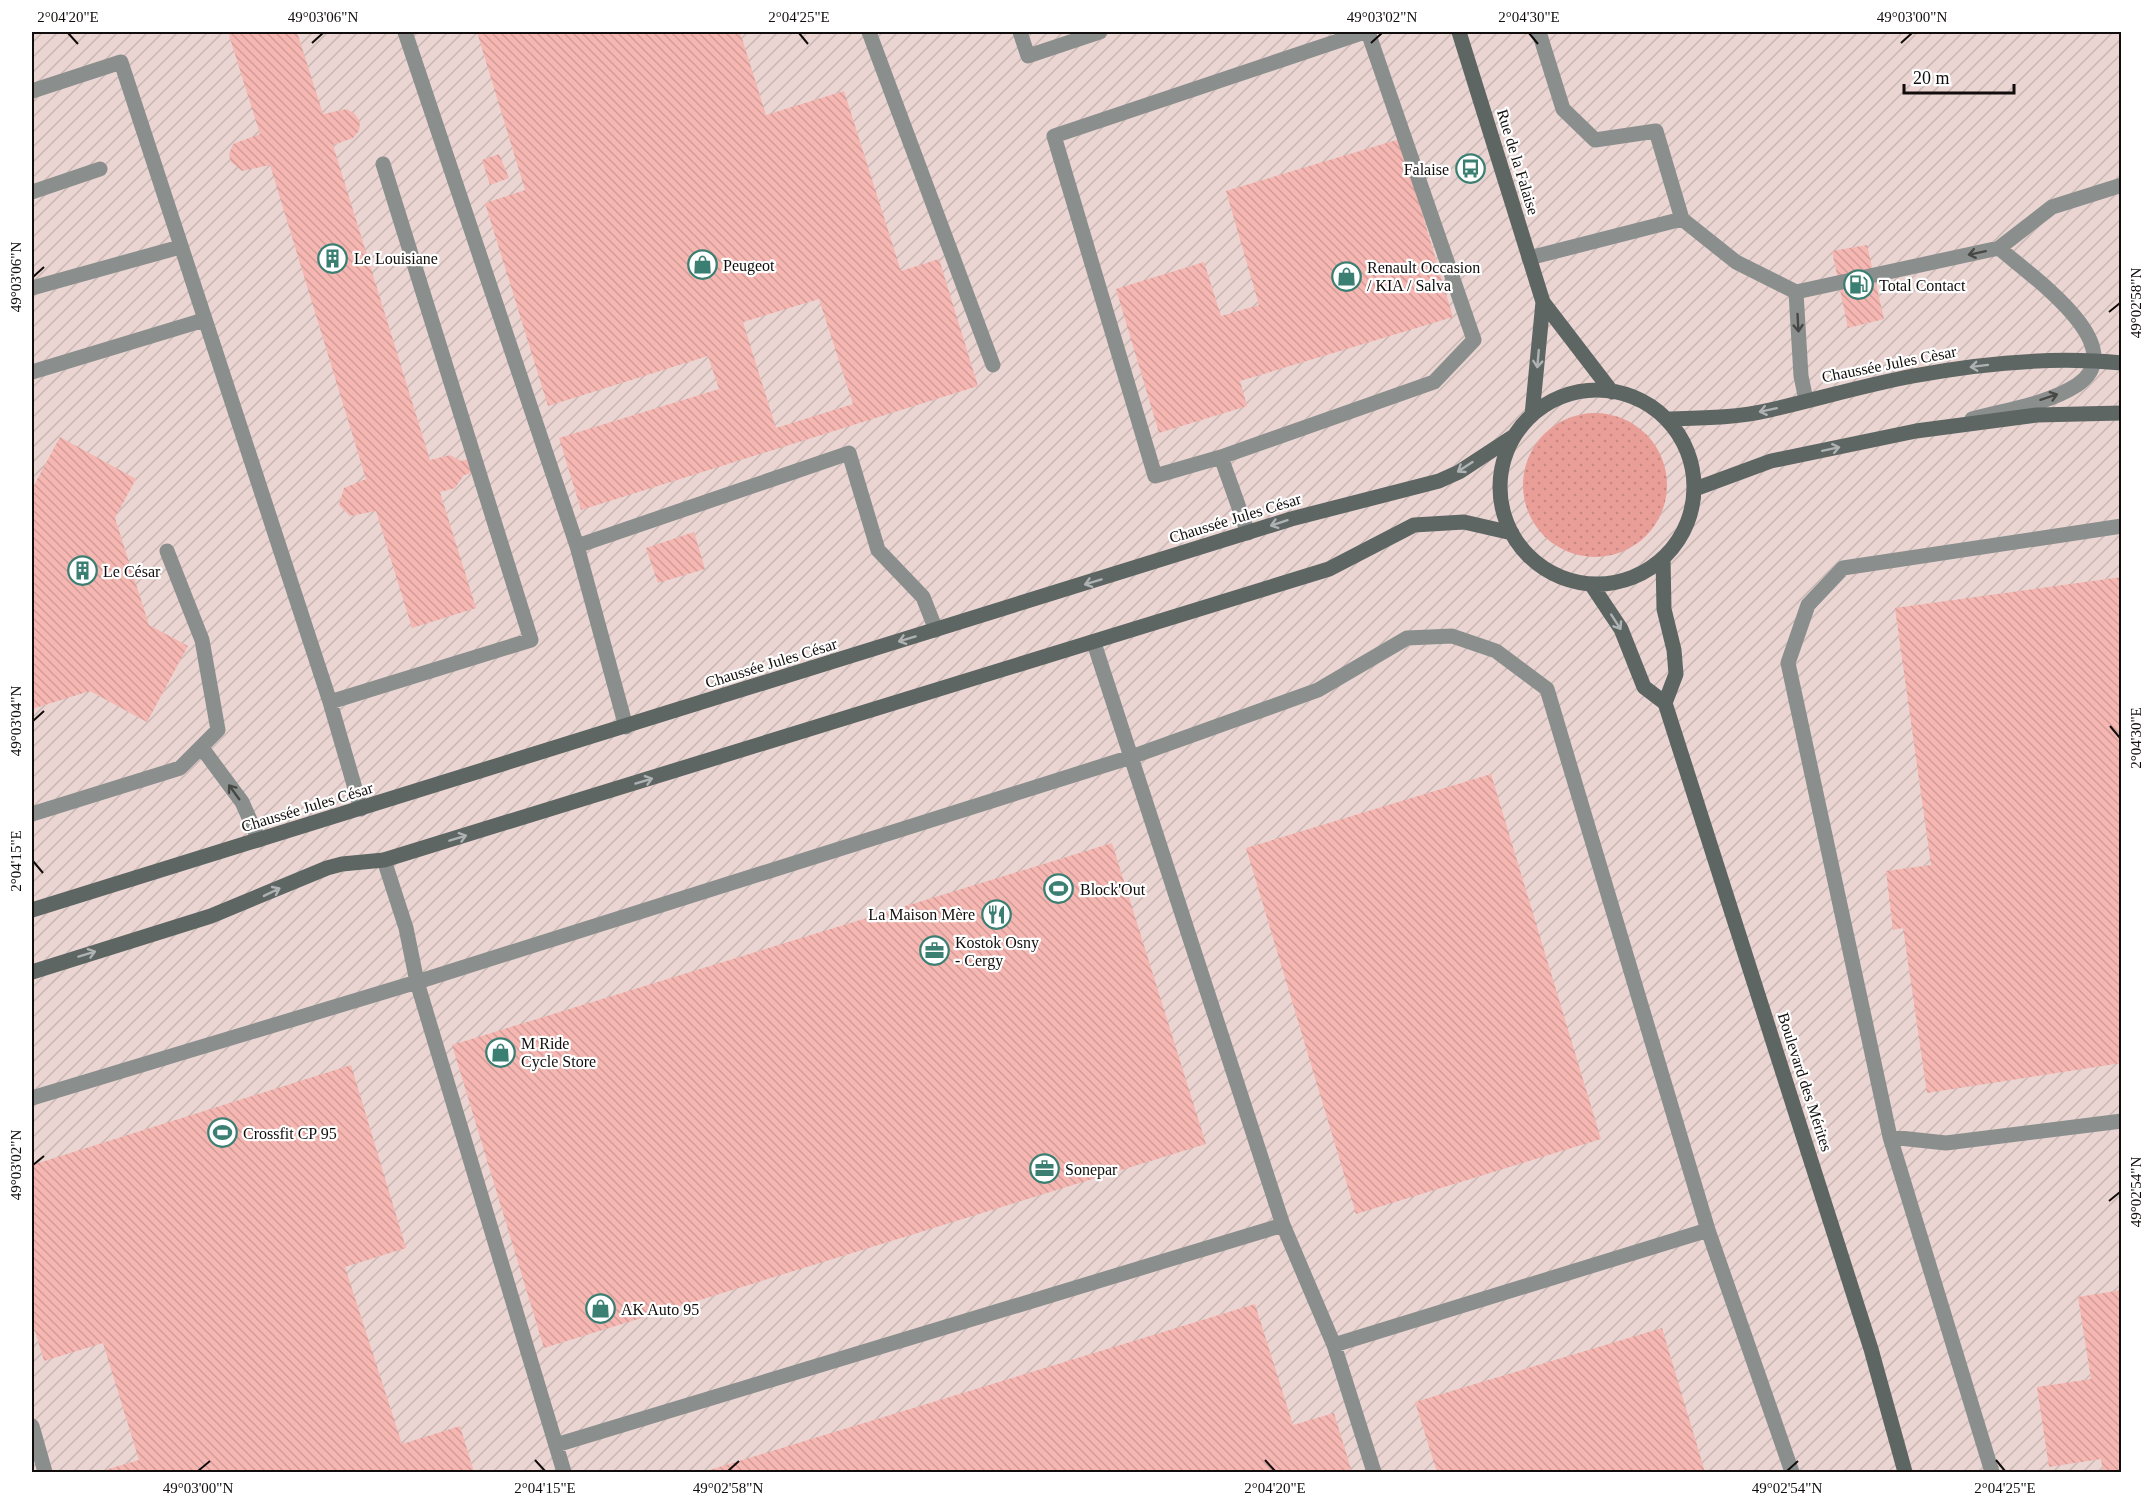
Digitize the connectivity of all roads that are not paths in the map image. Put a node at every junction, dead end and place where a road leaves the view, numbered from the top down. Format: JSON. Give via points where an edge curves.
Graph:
{"nodes":[{"id":1,"x":405,"y":32,"type":"edge"},
{"id":2,"x":869,"y":32,"type":"edge"},
{"id":3,"x":1020,"y":32,"type":"edge"},
{"id":4,"x":1100,"y":32,"type":"edge"},
{"id":5,"x":1366,"y":32,"type":"edge"},
{"id":6,"x":1459,"y":32,"type":"edge"},
{"id":7,"x":1539,"y":32,"type":"edge"},
{"id":8,"x":32,"y":92,"type":"edge"},
{"id":9,"x":383,"y":164,"type":"dead end"},
{"id":10,"x":100,"y":170,"type":"dead end"},
{"id":11,"x":2121,"y":185,"type":"edge"},
{"id":12,"x":32,"y":192,"type":"edge"},
{"id":13,"x":1682,"y":219,"type":"junction"},
{"id":14,"x":180,"y":248,"type":"junction"},
{"id":15,"x":1999,"y":249,"type":"junction"},
{"id":16,"x":1529,"y":258,"type":"junction"},
{"id":17,"x":32,"y":288,"type":"edge"},
{"id":18,"x":1796,"y":292,"type":"junction"},
{"id":19,"x":1543,"y":302,"type":"junction"},
{"id":20,"x":204,"y":320,"type":"junction"},
{"id":21,"x":2096,"y":360,"type":"junction"},
{"id":22,"x":2121,"y":363,"type":"edge"},
{"id":23,"x":993,"y":364,"type":"dead end"},
{"id":24,"x":32,"y":372,"type":"edge"},
{"id":25,"x":1612,"y":392,"type":"junction"},
{"id":26,"x":1806,"y":400,"type":"junction"},
{"id":27,"x":2121,"y":413,"type":"edge"},
{"id":28,"x":1532,"y":415,"type":"junction"},
{"id":29,"x":1666,"y":419,"type":"junction"},
{"id":30,"x":1952,"y":425,"type":"junction"},
{"id":31,"x":1514,"y":435,"type":"junction"},
{"id":32,"x":1221,"y":457,"type":"junction"},
{"id":33,"x":1695,"y":489,"type":"junction"},
{"id":34,"x":2121,"y":526,"type":"edge"},
{"id":35,"x":1248,"y":533,"type":"junction"},
{"id":36,"x":1512,"y":533,"type":"junction"},
{"id":37,"x":577,"y":546,"type":"junction"},
{"id":38,"x":167,"y":550,"type":"dead end"},
{"id":39,"x":1663,"y":558,"type":"junction"},
{"id":40,"x":1591,"y":584,"type":"junction"},
{"id":41,"x":936,"y":630,"type":"junction"},
{"id":42,"x":1094,"y":643,"type":"junction"},
{"id":43,"x":330,"y":702,"type":"junction"},
{"id":44,"x":1665,"y":703,"type":"junction"},
{"id":45,"x":626,"y":727,"type":"junction"},
{"id":46,"x":202,"y":748,"type":"junction"},
{"id":47,"x":1131,"y":757,"type":"junction"},
{"id":48,"x":361,"y":809,"type":"junction"},
{"id":49,"x":32,"y":814,"type":"edge"},
{"id":50,"x":259,"y":840,"type":"junction"},
{"id":51,"x":384,"y":860,"type":"junction"},
{"id":52,"x":32,"y":910,"type":"edge"},
{"id":53,"x":32,"y":972,"type":"edge"},
{"id":54,"x":417,"y":982,"type":"junction"},
{"id":55,"x":32,"y":1098,"type":"edge"},
{"id":56,"x":2121,"y":1121,"type":"edge"},
{"id":57,"x":1890,"y":1137,"type":"junction"},
{"id":58,"x":1283,"y":1225,"type":"junction"},
{"id":59,"x":1708,"y":1230,"type":"junction"},
{"id":60,"x":1335,"y":1345,"type":"junction"},
{"id":61,"x":32,"y":1426,"type":"edge"},
{"id":62,"x":556,"y":1445,"type":"junction"},
{"id":63,"x":45,"y":1473,"type":"edge"},
{"id":64,"x":564,"y":1473,"type":"edge"},
{"id":65,"x":1374,"y":1473,"type":"edge"},
{"id":66,"x":1792,"y":1473,"type":"edge"},
{"id":67,"x":1905,"y":1473,"type":"edge"},
{"id":68,"x":1992,"y":1473,"type":"edge"}],
"edges":[{"from":1,"to":37,"type":"lane"},
{"from":2,"to":23,"type":"lane"},
{"from":3,"to":4,"type":"lane","via":[[1028,56]]},
{"from":5,"to":32,"type":"lane","via":[[1474,340],[1434,382]]},
{"from":5,"to":32,"type":"lane","via":[[1054,136],[1155,476]]},
{"from":6,"to":16,"type":"main road","name":"Rue de la Falaise"},
{"from":7,"to":13,"type":"lane","via":[[1563,108],[1595,140],[1656,131]]},
{"from":8,"to":14,"type":"lane","via":[[121,62]]},
{"from":9,"to":43,"type":"lane","via":[[531,639]]},
{"from":10,"to":12,"type":"lane"},
{"from":11,"to":15,"type":"lane","via":[[2052,207]]},
{"from":13,"to":16,"type":"lane"},
{"from":13,"to":18,"type":"lane","via":[[1736,262]]},
{"from":14,"to":17,"type":"lane"},
{"from":14,"to":20,"type":"lane"},
{"from":15,"to":18,"type":"lane","one_way":true},
{"from":15,"to":21,"type":"lane","via":[[2077,318],[2091,338]]},
{"from":16,"to":19,"type":"main road","name":"Rue de la Falaise"},
{"from":18,"to":26,"type":"lane","one_way":true},
{"from":19,"to":25,"type":"main road","name":"Rue de la Falaise"},
{"from":19,"to":28,"type":"main road","name":"Rue de la Falaise","one_way":true},
{"from":20,"to":24,"type":"lane"},
{"from":20,"to":43,"type":"lane"},
{"from":21,"to":22,"type":"main road","name":"Chaussée Jules Cèsar"},
{"from":21,"to":26,"type":"main road","name":"Chaussée Jules Cèsar","one_way":true,"via":[[2014,362],[1950,369]]},
{"from":30,"to":21,"type":"lane","one_way":true,"via":[[2066,391],[2087,376]]},
{"from":25,"to":28,"type":"main road","via":[[1570,394]]},
{"from":25,"to":29,"type":"main road","via":[[1647,404]]},
{"from":26,"to":29,"type":"main road","name":"Chaussée Jules Cèsar","one_way":true,"via":[[1734,416]]},
{"from":27,"to":30,"type":"main road","via":[[2037,415]]},
{"from":28,"to":31,"type":"main road"},
{"from":29,"to":33,"type":"main road","via":[[1689,455]]},
{"from":33,"to":30,"type":"main road","one_way":true,"via":[[1771,461]]},
{"from":31,"to":35,"type":"main road","name":"Chaussée Jules César","one_way":true,"via":[[1439,481]]},
{"from":31,"to":36,"type":"main road","via":[[1505,457],[1500,493]]},
{"from":32,"to":35,"type":"lane"},
{"from":33,"to":39,"type":"main road","via":[[1686,524]]},
{"from":34,"to":57,"type":"lane","via":[[1843,568],[1808,605],[1788,663]]},
{"from":35,"to":41,"type":"main road","name":"Chaussée Jules César","one_way":true},
{"from":36,"to":40,"type":"main road","via":[[1531,558],[1546,569],[1569,580]]},
{"from":36,"to":42,"type":"main road","via":[[1464,522],[1414,525],[1329,569]]},
{"from":37,"to":41,"type":"lane","via":[[849,453],[878,550],[923,597]]},
{"from":37,"to":45,"type":"lane"},
{"from":38,"to":46,"type":"lane","via":[[202,640],[218,730]]},
{"from":39,"to":40,"type":"main road","via":[[1632,577]]},
{"from":39,"to":44,"type":"main road","via":[[1664,609],[1676,674]]},
{"from":40,"to":44,"type":"main road","one_way":true,"via":[[1621,629],[1644,687]]},
{"from":41,"to":45,"type":"main road","name":"Chaussée Jules César","one_way":true},
{"from":42,"to":47,"type":"lane"},
{"from":51,"to":42,"type":"main road","one_way":true},
{"from":43,"to":48,"type":"lane"},
{"from":44,"to":67,"type":"main road","name":"Boulevard des Mérites","via":[[1871,1349]]},
{"from":45,"to":48,"type":"main road","name":"Chaussée Jules César"},
{"from":46,"to":49,"type":"lane","via":[[180,768]]},
{"from":50,"to":46,"type":"lane","one_way":true,"via":[[242,802]]},
{"from":47,"to":54,"type":"lane"},
{"from":47,"to":58,"type":"lane"},
{"from":47,"to":59,"type":"lane","via":[[1318,690],[1407,638],[1452,636],[1496,651],[1547,689]]},
{"from":48,"to":50,"type":"main road","name":"Chaussée Jules César"},
{"from":50,"to":52,"type":"main road","name":"Chaussée Jules César"},
{"from":53,"to":51,"type":"main road","one_way":true,"via":[[212,916],[327,868]]},
{"from":51,"to":54,"type":"lane","via":[[406,928]]},
{"from":54,"to":55,"type":"lane"},
{"from":54,"to":62,"type":"lane"},
{"from":56,"to":57,"type":"lane","via":[[1946,1143]]},
{"from":57,"to":68,"type":"lane"},
{"from":58,"to":60,"type":"lane"},
{"from":58,"to":62,"type":"lane"},
{"from":59,"to":60,"type":"lane"},
{"from":59,"to":66,"type":"lane"},
{"from":60,"to":65,"type":"lane"},
{"from":61,"to":63,"type":"lane"},
{"from":62,"to":64,"type":"lane"}]}
